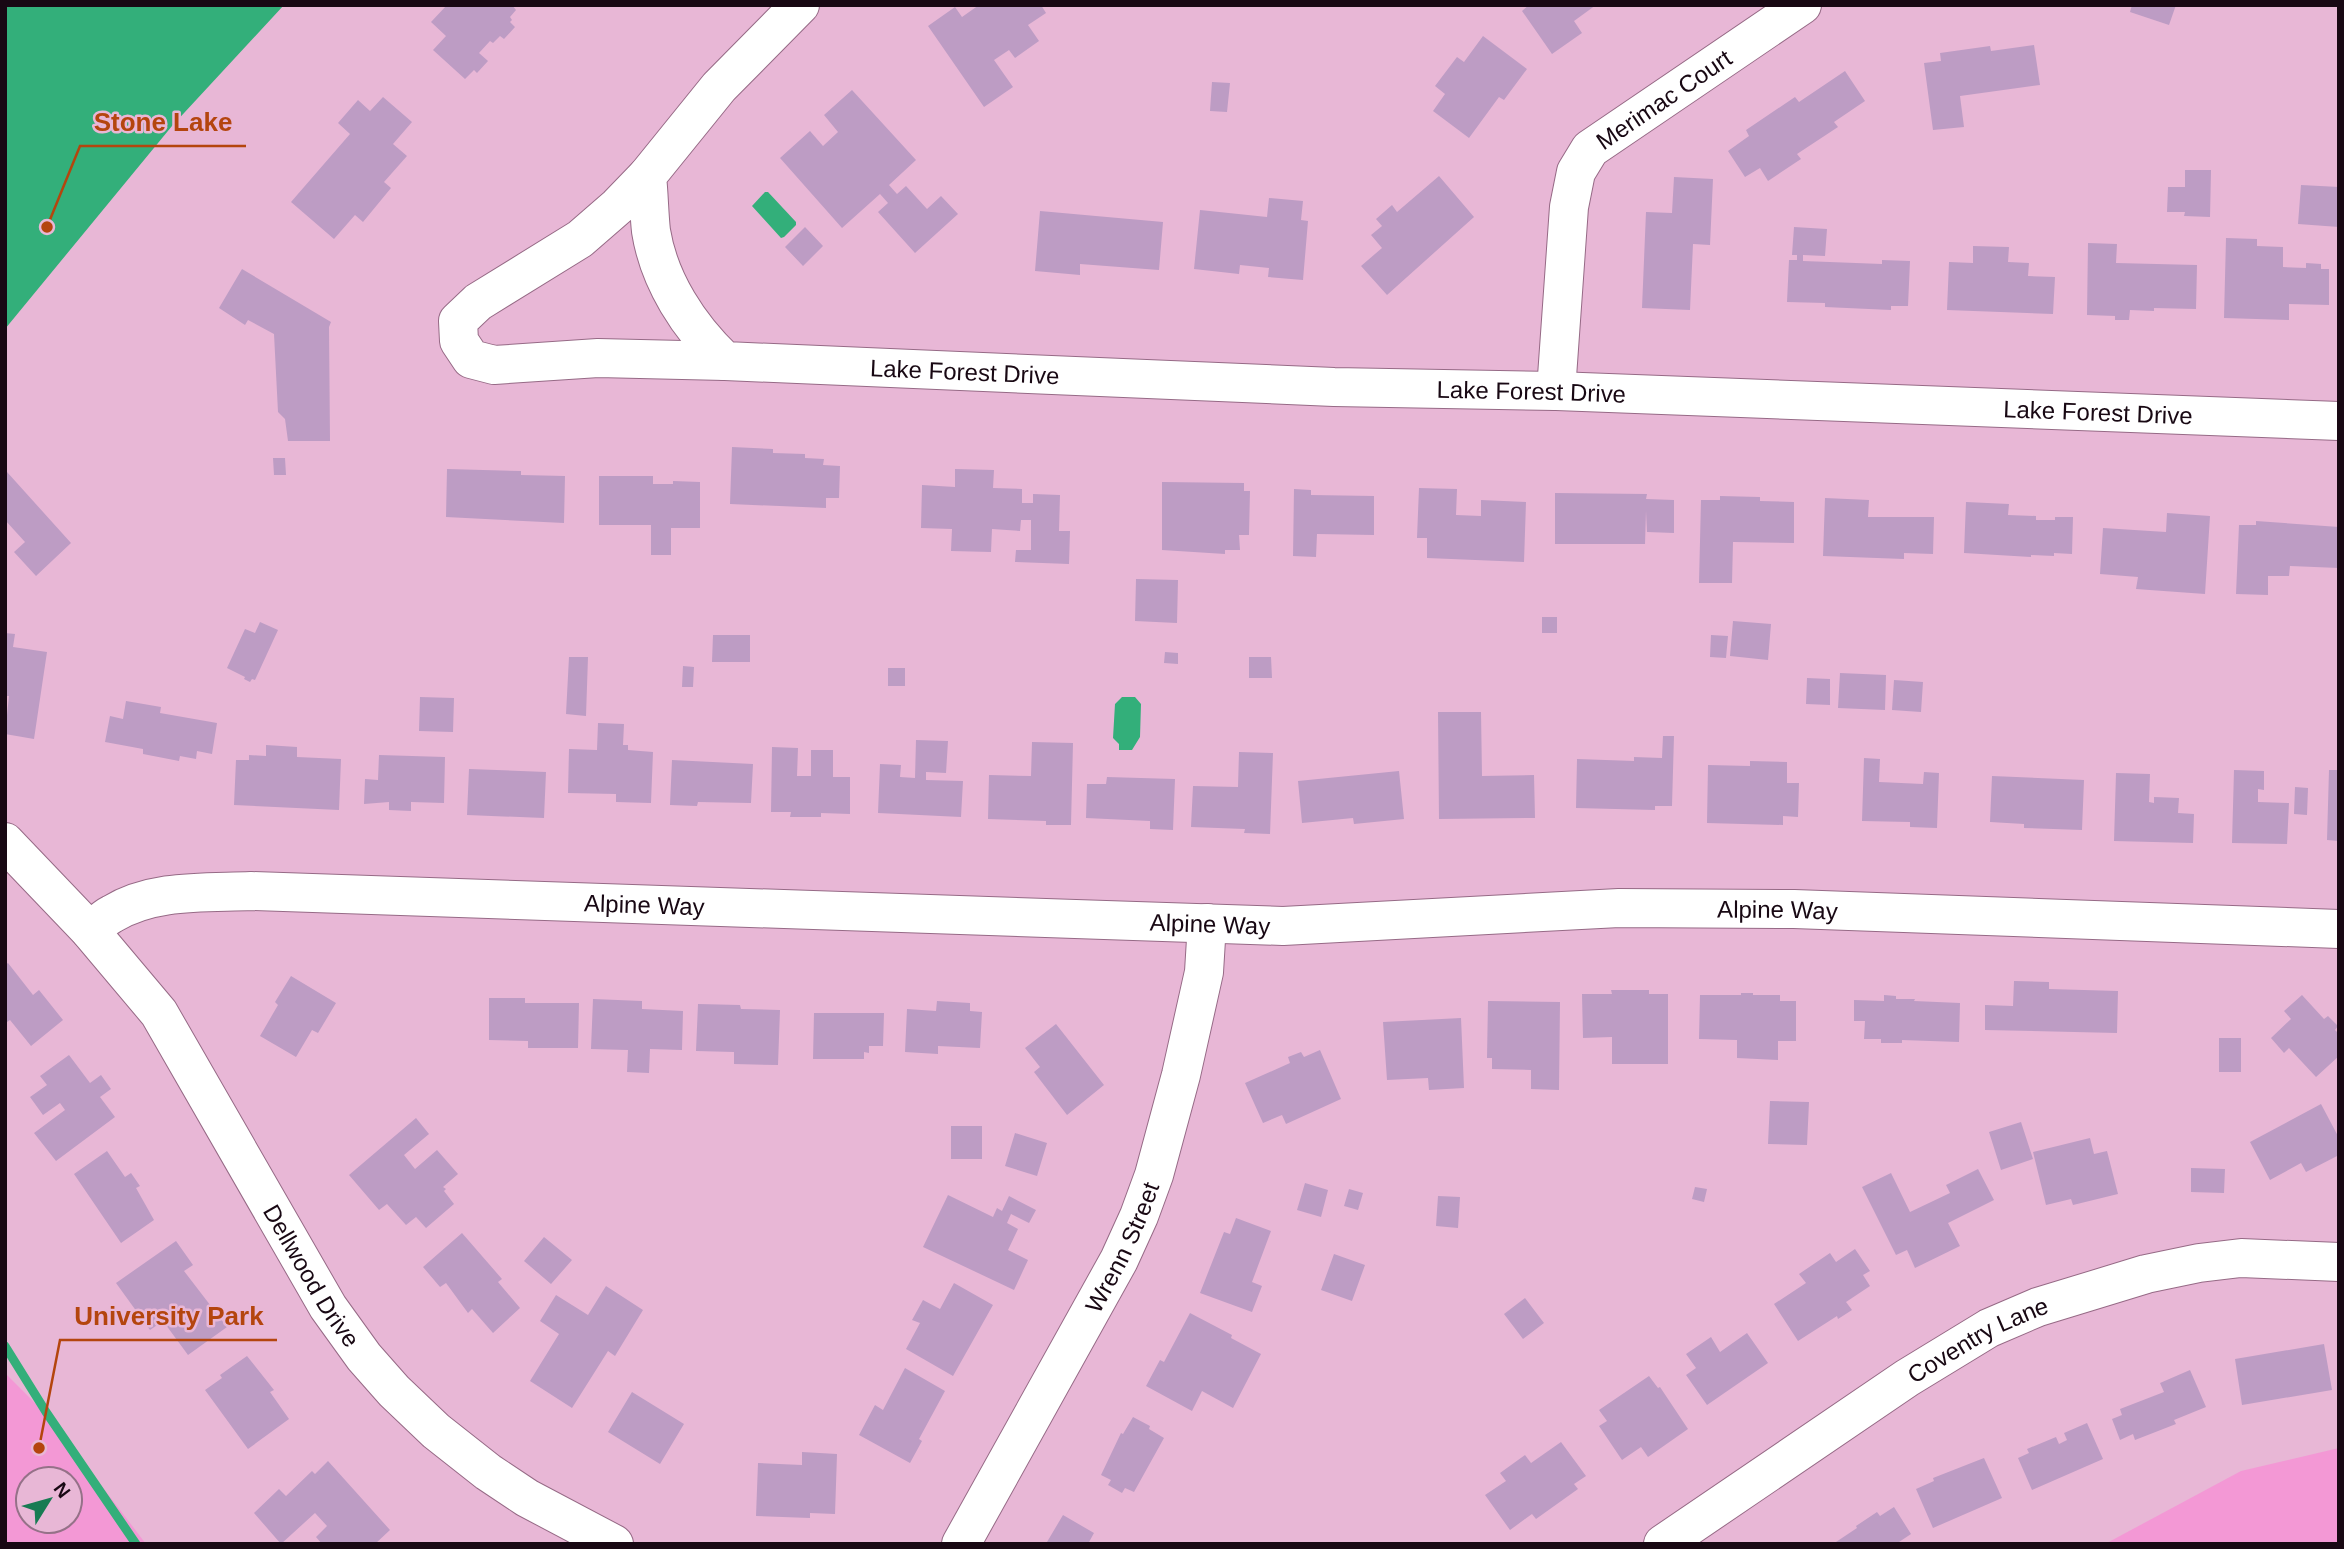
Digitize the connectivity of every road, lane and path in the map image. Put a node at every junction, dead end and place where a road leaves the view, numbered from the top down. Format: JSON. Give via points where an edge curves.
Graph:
{"nodes":[{"id":1,"x":800,"y":5,"type":"edge"},
{"id":2,"x":1802,"y":5,"type":"edge"},
{"id":3,"x":647,"y":176,"type":"junction"},
{"id":4,"x":725,"y":361,"type":"junction"},
{"id":5,"x":1556,"y":391,"type":"junction"},
{"id":6,"x":2339,"y":421,"type":"edge"},
{"id":7,"x":5,"y":842,"type":"edge"},
{"id":8,"x":1207,"y":923,"type":"junction"},
{"id":9,"x":2339,"y":929,"type":"edge"},
{"id":10,"x":90,"y":930,"type":"junction"},
{"id":11,"x":2339,"y":1262,"type":"edge"},
{"id":12,"x":614,"y":1544,"type":"edge"},
{"id":13,"x":961,"y":1544,"type":"edge"},
{"id":14,"x":1662,"y":1544,"type":"edge"}],
"edges":[{"from":1,"to":3,"type":"street","name":"Lake Forest Drive","via":[[719,87]]},
{"from":2,"to":5,"type":"street","name":"Merimac Court","via":[[1590,149],[1576,172],[1569,207]]},
{"from":3,"to":4,"type":"street","via":[[652,232],[668,286],[709,346]]},
{"from":3,"to":4,"type":"street","name":"Lake Forest Drive","via":[[580,239],[478,302],[458,320],[458,341],[471,359],[494,365],[598,358]]},
{"from":4,"to":5,"type":"street","name":"Lake Forest Drive","via":[[1334,387]]},
{"from":5,"to":6,"type":"street","name":"Lake Forest Drive"},
{"from":7,"to":10,"type":"street","name":"Dellwood Drive"},
{"from":8,"to":9,"type":"street","name":"Alpine Way","via":[[1345,924],[1619,908],[1794,909]]},
{"from":8,"to":10,"type":"street","name":"Alpine Way","via":[[251,891],[168,894],[137,902]]},
{"from":8,"to":13,"type":"street","name":"Wrenn Street","via":[[1204,972],[1184,1062],[1139,1216]]},
{"from":10,"to":12,"type":"street","name":"Dellwood Drive","via":[[159,1013],[328,1307],[364,1357],[436,1431],[488,1472]]},
{"from":11,"to":14,"type":"street","name":"Coventry Lane","via":[[2241,1258],[2199,1263],[2038,1307],[1989,1328],[1906,1378]]}]}
